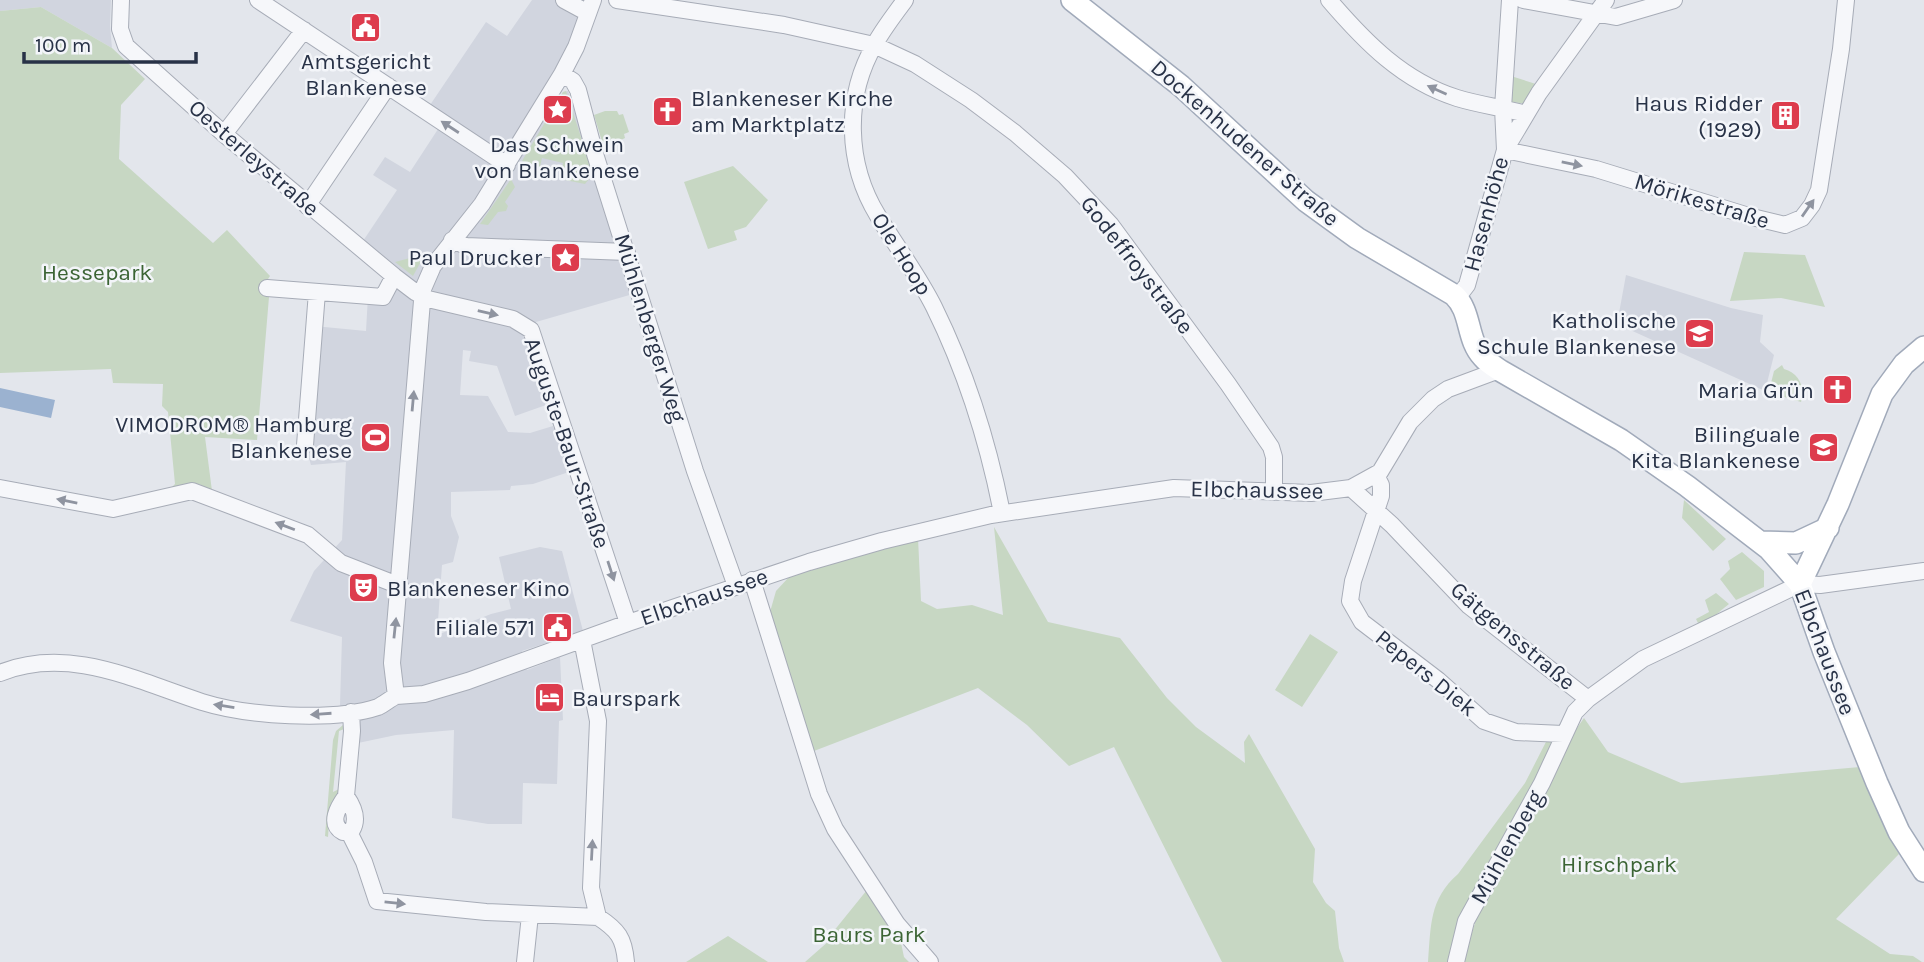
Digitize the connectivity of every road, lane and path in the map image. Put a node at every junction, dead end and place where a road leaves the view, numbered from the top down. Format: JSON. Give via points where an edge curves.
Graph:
{"nodes":[{"id":1,"x":121,"y":0,"type":"edge"},
{"id":2,"x":258,"y":0,"type":"edge"},
{"id":3,"x":617,"y":0,"type":"edge"},
{"id":4,"x":905,"y":0,"type":"edge"},
{"id":5,"x":1072,"y":0,"type":"edge"},
{"id":6,"x":1329,"y":0,"type":"edge"},
{"id":7,"x":1510,"y":0,"type":"edge"},
{"id":8,"x":1523,"y":0,"type":"edge"},
{"id":9,"x":1674,"y":0,"type":"edge"},
{"id":10,"x":1846,"y":0,"type":"edge"},
{"id":11,"x":565,"y":1,"type":"edge"},
{"id":12,"x":591,"y":7,"type":"edge"},
{"id":13,"x":1602,"y":7,"type":"edge"},
{"id":14,"x":304,"y":30,"type":"junction"},
{"id":15,"x":874,"y":45,"type":"junction"},
{"id":16,"x":562,"y":74,"type":"junction"},
{"id":17,"x":388,"y":86,"type":"junction"},
{"id":18,"x":1503,"y":108,"type":"junction"},
{"id":19,"x":1527,"y":114,"type":"junction"},
{"id":20,"x":224,"y":134,"type":"junction"},
{"id":21,"x":1505,"y":150,"type":"junction"},
{"id":22,"x":507,"y":165,"type":"junction"},
{"id":23,"x":307,"y":206,"type":"junction"},
{"id":24,"x":452,"y":240,"type":"junction"},
{"id":25,"x":626,"y":252,"type":"junction"},
{"id":26,"x":394,"y":276,"type":"junction"},
{"id":27,"x":267,"y":288,"type":"dead end"},
{"id":28,"x":317,"y":292,"type":"junction"},
{"id":29,"x":422,"y":296,"type":"junction"},
{"id":30,"x":1457,"y":298,"type":"junction"},
{"id":31,"x":1924,"y":347,"type":"edge"},
{"id":32,"x":1499,"y":370,"type":"junction"},
{"id":33,"x":305,"y":445,"type":"dead end"},
{"id":34,"x":1376,"y":475,"type":"junction"},
{"id":35,"x":0,"y":488,"type":"edge"},
{"id":36,"x":1351,"y":488,"type":"junction"},
{"id":37,"x":1274,"y":492,"type":"junction"},
{"id":38,"x":1376,"y":511,"type":"junction"},
{"id":39,"x":1002,"y":513,"type":"junction"},
{"id":40,"x":1828,"y":528,"type":"junction"},
{"id":41,"x":1760,"y":542,"type":"junction"},
{"id":42,"x":1924,"y":571,"type":"edge"},
{"id":43,"x":752,"y":580,"type":"junction"},
{"id":44,"x":1800,"y":584,"type":"junction"},
{"id":45,"x":400,"y":586,"type":"junction"},
{"id":46,"x":736,"y":586,"type":"junction"},
{"id":47,"x":628,"y":623,"type":"junction"},
{"id":48,"x":582,"y":640,"type":"junction"},
{"id":49,"x":0,"y":673,"type":"edge"},
{"id":50,"x":396,"y":696,"type":"junction"},
{"id":51,"x":1588,"y":699,"type":"junction"},
{"id":52,"x":351,"y":712,"type":"junction"},
{"id":53,"x":1563,"y":734,"type":"junction"},
{"id":54,"x":1924,"y":871,"type":"edge"},
{"id":55,"x":530,"y":915,"type":"junction"},
{"id":56,"x":598,"y":917,"type":"junction"},
{"id":57,"x":524,"y":962,"type":"edge"},
{"id":58,"x":626,"y":962,"type":"edge"},
{"id":59,"x":930,"y":962,"type":"edge"},
{"id":60,"x":1456,"y":962,"type":"edge"}],
"edges":[{"from":1,"to":20,"type":"street","name":"Oesterleystraße","via":[[120,29],[126,46]]},
{"from":2,"to":14,"type":"street"},
{"from":3,"to":15,"type":"street","name":"Godeffroystraße","via":[[784,25]]},
{"from":4,"to":15,"type":"street","name":"Ole Hoop"},
{"from":5,"to":30,"type":"main road","name":"Dockenhudener Straße","via":[[1181,86],[1306,201],[1357,238]]},
{"from":18,"to":6,"type":"street","one_way":true,"via":[[1452,96],[1403,71],[1360,35]]},
{"from":7,"to":18,"type":"street","name":"Hasenhöhe"},
{"from":8,"to":13,"type":"street"},
{"from":9,"to":13,"type":"street","via":[[1616,16]]},
{"from":21,"to":10,"type":"street","name":"Mörikestraße","one_way":true,"via":[[1596,169],[1785,225],[1802,218],[1819,190]]},
{"from":11,"to":12,"type":"street"},
{"from":12,"to":16,"type":"street"},
{"from":13,"to":19,"type":"street"},
{"from":14,"to":17,"type":"street"},
{"from":14,"to":20,"type":"street"},
{"from":15,"to":37,"type":"street","name":"Godeffroystraße","via":[[915,64],[1015,133],[1065,176],[1111,225],[1270,447]]},
{"from":15,"to":39,"type":"street","name":"Ole Hoop","via":[[857,85],[852,143],[859,180],[954,348],[981,427]]},
{"from":16,"to":22,"type":"street"},
{"from":16,"to":25,"type":"street","name":"Mühlenberger Weg","via":[[578,90]]},
{"from":22,"to":17,"type":"street","one_way":true},
{"from":17,"to":23,"type":"street"},
{"from":18,"to":19,"type":"street"},
{"from":18,"to":21,"type":"street","name":"Hasenhöhe"},
{"from":19,"to":21,"type":"street"},
{"from":20,"to":23,"type":"street","name":"Oesterleystraße"},
{"from":21,"to":30,"type":"street","name":"Hasenhöhe","via":[[1468,285]]},
{"from":22,"to":24,"type":"street"},
{"from":23,"to":26,"type":"street","name":"Oesterleystraße"},
{"from":24,"to":25,"type":"street","via":[[466,246]]},
{"from":24,"to":29,"type":"street","via":[[433,266]]},
{"from":25,"to":46,"type":"street","name":"Mühlenberger Weg"},
{"from":26,"to":28,"type":"street","via":[[383,297]]},
{"from":26,"to":29,"type":"street","name":"Oesterleystraße"},
{"from":27,"to":28,"type":"street"},
{"from":28,"to":33,"type":"street"},
{"from":45,"to":29,"type":"street","one_way":true},
{"from":29,"to":47,"type":"street","name":"Auguste-Baur-Straße","one_way":true,"via":[[513,319],[531,330]]},
{"from":30,"to":32,"type":"main road","via":[[1465,308],[1480,355]]},
{"from":31,"to":40,"type":"main road","via":[[1904,364],[1882,394]]},
{"from":32,"to":34,"type":"street","name":"Elbchaussee","via":[[1448,389],[1424,406]]},
{"from":32,"to":41,"type":"main road","name":"Elbchaussee","via":[[1621,440]]},
{"from":34,"to":36,"type":"street","name":"Elbchaussee"},
{"from":34,"to":38,"type":"street","via":[[1382,488]]},
{"from":45,"to":35,"type":"street","one_way":true,"via":[[341,563],[309,535],[192,491],[113,509]]},
{"from":36,"to":37,"type":"street","name":"Elbchaussee"},
{"from":36,"to":38,"type":"street","name":"Gätgensstraße"},
{"from":37,"to":39,"type":"street","name":"Elbchaussee","via":[[1174,488]]},
{"from":38,"to":51,"type":"street","name":"Gätgensstraße","via":[[1469,606]]},
{"from":38,"to":53,"type":"street","name":"Pepers Diek","via":[[1350,601],[1362,622],[1484,721],[1516,732]]},
{"from":39,"to":43,"type":"street","name":"Elbchaussee","via":[[882,541]]},
{"from":40,"to":41,"type":"main road","via":[[1796,543]]},
{"from":40,"to":44,"type":"main road"},
{"from":41,"to":44,"type":"main road","name":"Elbchaussee"},
{"from":42,"to":44,"type":"street"},
{"from":43,"to":46,"type":"street","name":"Elbchaussee"},
{"from":43,"to":59,"type":"street","via":[[819,794],[835,829],[897,924]]},
{"from":44,"to":51,"type":"street","via":[[1643,659]]},
{"from":44,"to":54,"type":"main road","name":"Elbchaussee","via":[[1877,783],[1899,832]]},
{"from":50,"to":45,"type":"street","one_way":true,"via":[[392,663]]},
{"from":46,"to":47,"type":"street","name":"Elbchaussee"},
{"from":47,"to":48,"type":"street","name":"Elbchaussee"},
{"from":48,"to":50,"type":"street","name":"Elbchaussee","via":[[468,681],[419,695]]},
{"from":56,"to":48,"type":"street","one_way":true,"via":[[591,888],[598,722]]},
{"from":52,"to":49,"type":"street","name":"Elbchaussee","one_way":true,"via":[[292,716],[216,706],[113,670],[56,662]]},
{"from":50,"to":52,"type":"street","name":"Elbchaussee","via":[[376,707]]},
{"from":51,"to":53,"type":"street"},
{"from":52,"to":55,"type":"street","one_way":true,"via":[[346,796],[334,822],[340,831],[349,831],[377,901]]},
{"from":53,"to":60,"type":"street","name":"Mühlenberg","via":[[1542,783],[1466,921]]},
{"from":55,"to":56,"type":"street"},
{"from":55,"to":57,"type":"street"},
{"from":56,"to":58,"type":"street","via":[[612,926],[624,943]]}]}
